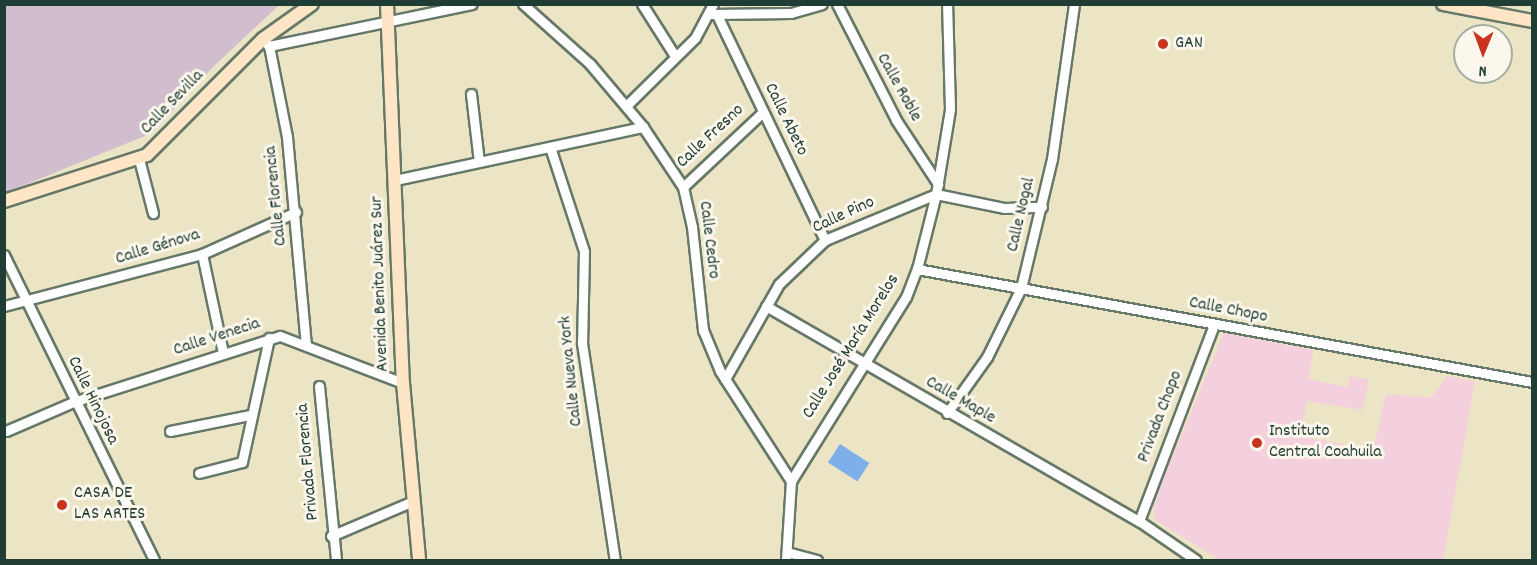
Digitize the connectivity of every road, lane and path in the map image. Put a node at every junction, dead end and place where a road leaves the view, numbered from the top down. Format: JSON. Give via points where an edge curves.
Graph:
{"nodes":[{"id":1,"x":312,"y":4,"type":"edge"},
{"id":2,"x":472,"y":4,"type":"edge"},
{"id":3,"x":523,"y":4,"type":"edge"},
{"id":4,"x":642,"y":4,"type":"edge"},
{"id":5,"x":822,"y":4,"type":"edge"},
{"id":6,"x":837,"y":4,"type":"edge"},
{"id":7,"x":947,"y":4,"type":"edge"},
{"id":8,"x":1074,"y":4,"type":"edge"},
{"id":9,"x":1443,"y":4,"type":"edge"},
{"id":10,"x":713,"y":11,"type":"edge"},
{"id":11,"x":385,"y":12,"type":"edge"},
{"id":12,"x":1533,"y":21,"type":"edge"},
{"id":13,"x":266,"y":43,"type":"junction"},
{"id":14,"x":675,"y":56,"type":"junction"},
{"id":15,"x":471,"y":94,"type":"dead end"},
{"id":16,"x":626,"y":106,"type":"junction"},
{"id":17,"x":763,"y":112,"type":"junction"},
{"id":18,"x":643,"y":127,"type":"junction"},
{"id":19,"x":550,"y":147,"type":"junction"},
{"id":20,"x":139,"y":159,"type":"junction"},
{"id":21,"x":479,"y":162,"type":"junction"},
{"id":22,"x":394,"y":180,"type":"junction"},
{"id":23,"x":682,"y":187,"type":"junction"},
{"id":24,"x":937,"y":189,"type":"junction"},
{"id":25,"x":4,"y":201,"type":"edge"},
{"id":26,"x":1042,"y":207,"type":"junction"},
{"id":27,"x":296,"y":212,"type":"junction"},
{"id":28,"x":153,"y":213,"type":"dead end"},
{"id":29,"x":825,"y":240,"type":"junction"},
{"id":30,"x":202,"y":254,"type":"junction"},
{"id":31,"x":4,"y":255,"type":"edge"},
{"id":32,"x":917,"y":269,"type":"junction"},
{"id":33,"x":1021,"y":288,"type":"junction"},
{"id":34,"x":25,"y":299,"type":"junction"},
{"id":35,"x":4,"y":306,"type":"edge"},
{"id":36,"x":766,"y":306,"type":"junction"},
{"id":37,"x":1215,"y":325,"type":"junction"},
{"id":38,"x":269,"y":338,"type":"junction"},
{"id":39,"x":306,"y":344,"type":"junction"},
{"id":40,"x":223,"y":352,"type":"junction"},
{"id":41,"x":862,"y":364,"type":"junction"},
{"id":42,"x":726,"y":379,"type":"junction"},
{"id":43,"x":1533,"y":382,"type":"edge"},
{"id":44,"x":403,"y":383,"type":"junction"},
{"id":45,"x":319,"y":386,"type":"dead end"},
{"id":46,"x":74,"y":402,"type":"junction"},
{"id":47,"x":947,"y":413,"type":"junction"},
{"id":48,"x":250,"y":415,"type":"junction"},
{"id":49,"x":6,"y":431,"type":"dead end"},
{"id":50,"x":170,"y":431,"type":"dead end"},
{"id":51,"x":199,"y":473,"type":"dead end"},
{"id":52,"x":791,"y":481,"type":"junction"},
{"id":53,"x":413,"y":501,"type":"junction"},
{"id":54,"x":1139,"y":521,"type":"junction"},
{"id":55,"x":331,"y":536,"type":"junction"},
{"id":56,"x":786,"y":556,"type":"edge"},
{"id":57,"x":150,"y":559,"type":"edge"},
{"id":58,"x":336,"y":561,"type":"edge"},
{"id":59,"x":419,"y":561,"type":"edge"},
{"id":60,"x":615,"y":561,"type":"edge"},
{"id":61,"x":818,"y":561,"type":"edge"},
{"id":62,"x":1196,"y":561,"type":"edge"}],
"edges":[{"from":1,"to":13,"type":"street","name":"Calle Sevilla"},
{"from":2,"to":11,"type":"street"},
{"from":3,"to":16,"type":"street","name":"Calle Cedro","via":[[590,64]]},
{"from":4,"to":14,"type":"street"},
{"from":5,"to":10,"type":"street","via":[[791,13]]},
{"from":6,"to":24,"type":"street","name":"Calle Roble","via":[[896,120]]},
{"from":7,"to":24,"type":"street","name":"Calle José María Morelos","via":[[950,109]]},
{"from":8,"to":26,"type":"street","name":"Calle Nogal"},
{"from":9,"to":12,"type":"street"},
{"from":10,"to":14,"type":"street","via":[[695,38]]},
{"from":10,"to":17,"type":"street","name":"Calle Abeto"},
{"from":11,"to":13,"type":"street"},
{"from":11,"to":22,"type":"street","name":"Avenida Benito Juárez Sur"},
{"from":13,"to":20,"type":"street","name":"Calle Sevilla","via":[[193,106],[160,144]]},
{"from":13,"to":27,"type":"street","name":"Calle Florencia","via":[[287,136]]},
{"from":14,"to":16,"type":"street"},
{"from":15,"to":21,"type":"street"},
{"from":16,"to":18,"type":"street","name":"Calle Cedro"},
{"from":17,"to":23,"type":"street","name":"Calle Fresno"},
{"from":17,"to":29,"type":"street","name":"Calle Abeto"},
{"from":18,"to":19,"type":"street"},
{"from":18,"to":23,"type":"street","name":"Calle Cedro"},
{"from":19,"to":21,"type":"street"},
{"from":19,"to":60,"type":"street","name":"Calle Nueva York","via":[[584,251],[582,343]]},
{"from":20,"to":25,"type":"street","name":"Calle Sevilla"},
{"from":20,"to":28,"type":"street"},
{"from":21,"to":22,"type":"street"},
{"from":22,"to":44,"type":"street","name":"Avenida Benito Juárez Sur"},
{"from":23,"to":42,"type":"street","name":"Calle Cedro","via":[[692,227],[701,321]]},
{"from":24,"to":26,"type":"street","via":[[1004,208]]},
{"from":24,"to":29,"type":"street","name":"Calle Pino"},
{"from":24,"to":32,"type":"street","name":"Calle José María Morelos"},
{"from":26,"to":33,"type":"street","name":"Calle Nogal"},
{"from":27,"to":30,"type":"street","name":"Calle Génova"},
{"from":27,"to":39,"type":"street","name":"Calle Florencia"},
{"from":29,"to":36,"type":"street","name":"Calle Pino","via":[[792,268]]},
{"from":30,"to":34,"type":"street","name":"Calle Génova"},
{"from":30,"to":40,"type":"street"},
{"from":31,"to":34,"type":"street","name":"Calle Hinojosa"},
{"from":32,"to":33,"type":"street","name":"Calle Chopo"},
{"from":32,"to":41,"type":"street","name":"Calle José María Morelos","via":[[906,297]]},
{"from":33,"to":37,"type":"street","name":"Calle Chopo"},
{"from":33,"to":47,"type":"street","name":"Calle Nogal","via":[[987,357]]},
{"from":34,"to":35,"type":"street","name":"Calle Génova"},
{"from":34,"to":46,"type":"street","name":"Calle Hinojosa"},
{"from":36,"to":41,"type":"street","name":"Calle Maple"},
{"from":36,"to":42,"type":"street","name":"Calle Pino"},
{"from":37,"to":43,"type":"street","name":"Calle Chopo"},
{"from":37,"to":54,"type":"street","name":"Privada Chopo"},
{"from":38,"to":39,"type":"street","name":"Calle Venecia","via":[[286,336]]},
{"from":38,"to":40,"type":"street","name":"Calle Venecia"},
{"from":38,"to":48,"type":"street"},
{"from":39,"to":44,"type":"street","name":"Calle Venecia"},
{"from":40,"to":46,"type":"street","name":"Calle Venecia"},
{"from":41,"to":47,"type":"street","name":"Calle Maple"},
{"from":41,"to":52,"type":"street","name":"Calle José María Morelos"},
{"from":42,"to":52,"type":"street","name":"Calle Cedro"},
{"from":44,"to":53,"type":"street","name":"Avenida Benito Juárez Sur"},
{"from":45,"to":55,"type":"street","name":"Privada Florencia"},
{"from":46,"to":49,"type":"street","name":"Calle Venecia"},
{"from":46,"to":57,"type":"street","name":"Calle Hinojosa"},
{"from":47,"to":54,"type":"street","name":"Calle Maple"},
{"from":48,"to":50,"type":"street"},
{"from":48,"to":51,"type":"street","via":[[242,462]]},
{"from":52,"to":56,"type":"street","name":"Calle José María Morelos"},
{"from":53,"to":55,"type":"street"},
{"from":53,"to":59,"type":"street","name":"Avenida Benito Juárez Sur"},
{"from":54,"to":62,"type":"street","name":"Calle Maple"},
{"from":55,"to":58,"type":"street"},
{"from":56,"to":61,"type":"street"}]}
